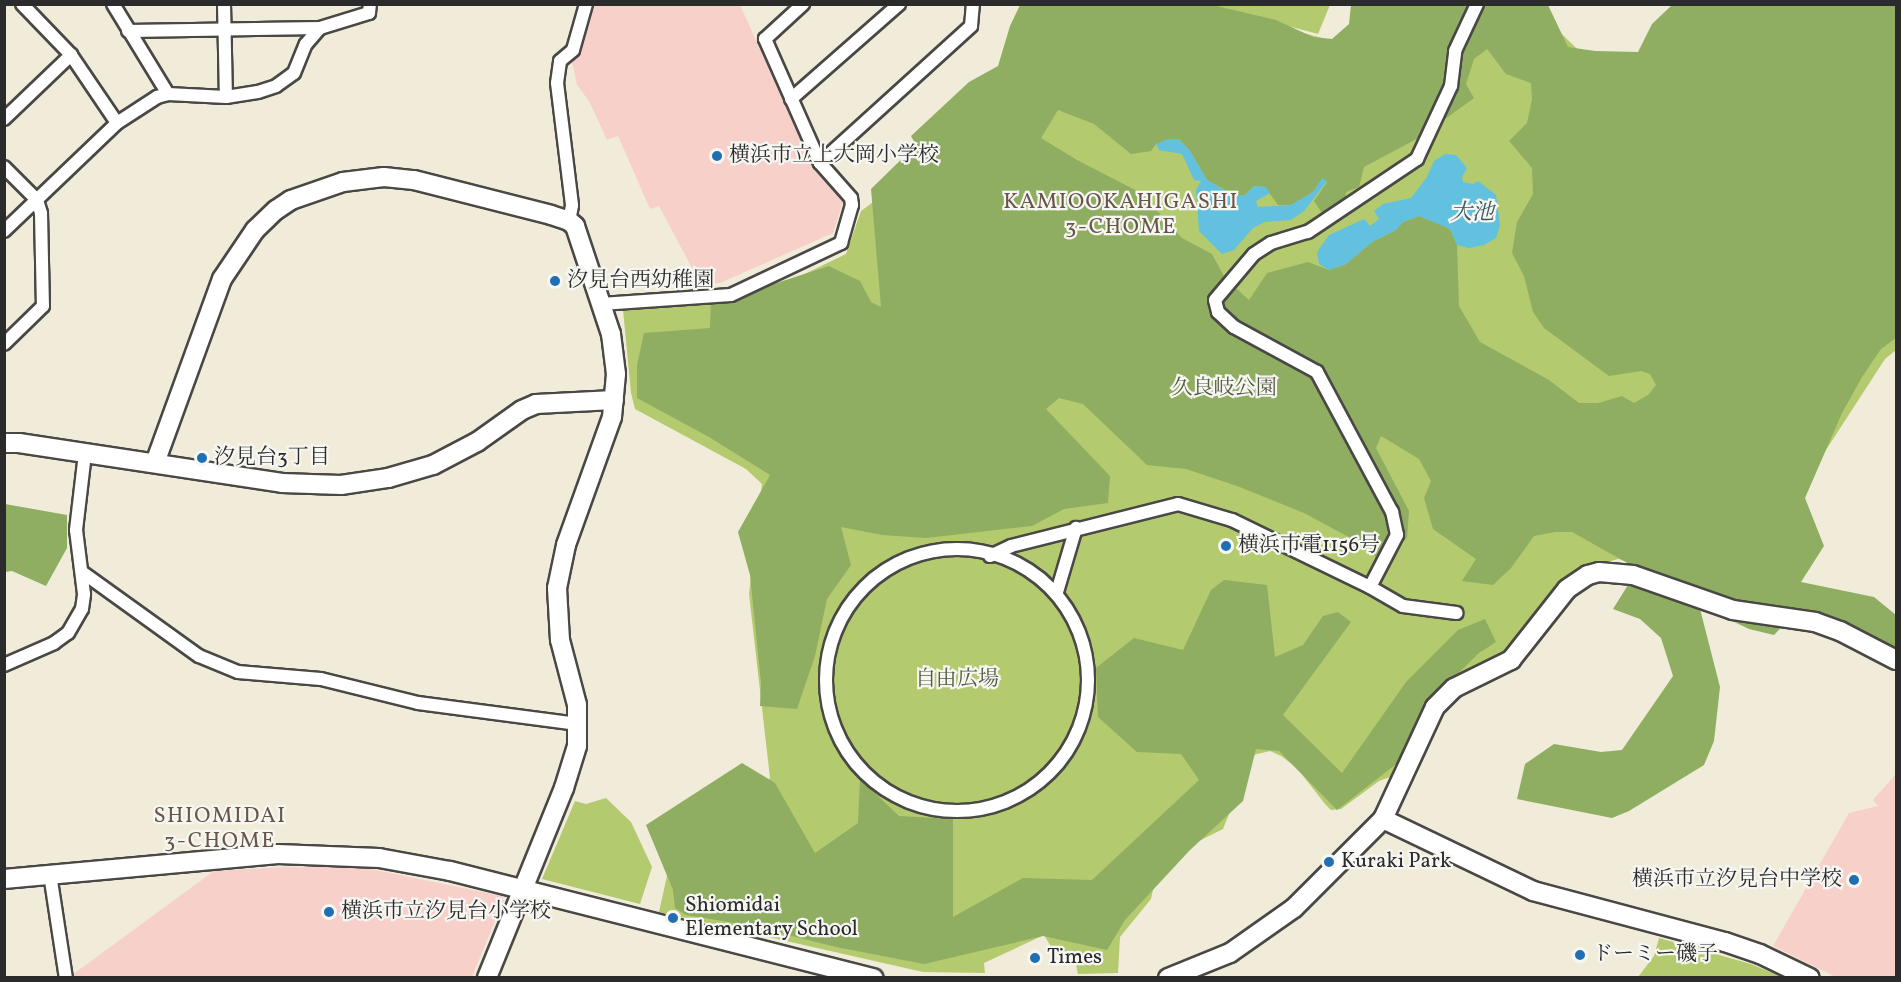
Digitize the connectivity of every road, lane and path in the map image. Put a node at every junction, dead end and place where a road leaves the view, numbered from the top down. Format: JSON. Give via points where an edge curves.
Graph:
{"nodes":[{"id":1,"x":22,"y":4,"type":"edge"},
{"id":2,"x":113,"y":4,"type":"edge"},
{"id":3,"x":224,"y":4,"type":"edge"},
{"id":4,"x":370,"y":4,"type":"edge"},
{"id":5,"x":586,"y":4,"type":"edge"},
{"id":6,"x":803,"y":4,"type":"edge"},
{"id":7,"x":899,"y":4,"type":"edge"},
{"id":8,"x":973,"y":4,"type":"edge"},
{"id":9,"x":1477,"y":4,"type":"edge"},
{"id":10,"x":320,"y":28,"type":"junction"},
{"id":11,"x":225,"y":29,"type":"junction"},
{"id":12,"x":128,"y":31,"type":"junction"},
{"id":13,"x":71,"y":55,"type":"junction"},
{"id":14,"x":168,"y":94,"type":"junction"},
{"id":15,"x":226,"y":97,"type":"junction"},
{"id":16,"x":791,"y":99,"type":"junction"},
{"id":17,"x":4,"y":119,"type":"edge"},
{"id":18,"x":117,"y":123,"type":"junction"},
{"id":19,"x":820,"y":163,"type":"junction"},
{"id":20,"x":4,"y":167,"type":"edge"},
{"id":21,"x":36,"y":200,"type":"junction"},
{"id":22,"x":569,"y":221,"type":"junction"},
{"id":23,"x":4,"y":231,"type":"edge"},
{"id":24,"x":601,"y":304,"type":"junction"},
{"id":25,"x":4,"y":344,"type":"edge"},
{"id":26,"x":614,"y":400,"type":"junction"},
{"id":27,"x":4,"y":443,"type":"edge"},
{"id":28,"x":85,"y":453,"type":"junction"},
{"id":29,"x":155,"y":463,"type":"junction"},
{"id":30,"x":1076,"y":528,"type":"junction"},
{"id":31,"x":990,"y":556,"type":"junction"},
{"id":32,"x":82,"y":572,"type":"junction"},
{"id":33,"x":1370,"y":587,"type":"junction"},
{"id":34,"x":1057,"y":592,"type":"junction"},
{"id":35,"x":1458,"y":612,"type":"dead end"},
{"id":36,"x":1896,"y":660,"type":"edge"},
{"id":37,"x":4,"y":665,"type":"edge"},
{"id":38,"x":578,"y":723,"type":"junction"},
{"id":39,"x":1383,"y":819,"type":"junction"},
{"id":40,"x":50,"y":874,"type":"junction"},
{"id":41,"x":4,"y":879,"type":"edge"},
{"id":42,"x":524,"y":891,"type":"junction"},
{"id":43,"x":66,"y":978,"type":"edge"},
{"id":44,"x":487,"y":978,"type":"edge"},
{"id":45,"x":874,"y":978,"type":"edge"},
{"id":46,"x":1168,"y":978,"type":"edge"},
{"id":47,"x":1810,"y":978,"type":"edge"}],
"edges":[{"from":1,"to":13,"type":"street"},
{"from":2,"to":12,"type":"street"},
{"from":3,"to":11,"type":"street"},
{"from":4,"to":10,"type":"street","via":[[369,13]]},
{"from":5,"to":22,"type":"street","via":[[573,50],[560,61],[558,83],[572,205]]},
{"from":6,"to":16,"type":"street","via":[[765,39]]},
{"from":7,"to":16,"type":"street"},
{"from":8,"to":19,"type":"street","via":[[970,26]]},
{"from":9,"to":33,"type":"street","via":[[1455,51],[1451,86],[1417,159],[1308,232],[1271,243],[1254,254],[1215,300],[1218,312],[1234,327],[1317,372],[1392,512],[1397,535]]},
{"from":10,"to":11,"type":"street"},
{"from":10,"to":15,"type":"street","via":[[306,44],[294,73],[284,82],[258,92]]},
{"from":11,"to":12,"type":"street"},
{"from":11,"to":15,"type":"street"},
{"from":12,"to":14,"type":"street"},
{"from":13,"to":17,"type":"street"},
{"from":13,"to":18,"type":"street"},
{"from":14,"to":15,"type":"street"},
{"from":14,"to":18,"type":"street"},
{"from":16,"to":19,"type":"street"},
{"from":18,"to":21,"type":"street"},
{"from":19,"to":24,"type":"street","via":[[851,198],[841,243],[731,295]]},
{"from":20,"to":21,"type":"street"},
{"from":21,"to":23,"type":"street"},
{"from":21,"to":25,"type":"street","via":[[41,213],[44,306]]},
{"from":22,"to":24,"type":"street","via":[[575,226]]},
{"from":22,"to":29,"type":"street","via":[[414,180],[384,177],[343,182],[291,200],[255,230],[222,279]]},
{"from":24,"to":26,"type":"street","via":[[615,354]]},
{"from":26,"to":29,"type":"street","via":[[536,404],[433,465],[362,483],[282,483]]},
{"from":26,"to":38,"type":"street","via":[[601,449],[566,545],[557,588],[560,640],[572,681]]},
{"from":27,"to":28,"type":"street"},
{"from":28,"to":29,"type":"street"},
{"from":28,"to":32,"type":"street","via":[[76,530]]},
{"from":30,"to":31,"type":"street","via":[[1011,546]]},
{"from":30,"to":33,"type":"street","via":[[1178,504],[1232,520]]},
{"from":30,"to":34,"type":"street"},
{"from":31,"to":34,"type":"street","via":[[1019,567]]},
{"from":31,"to":34,"type":"street","via":[[927,555],[894,565],[851,600],[829,637],[822,687],[832,729],[855,764],[893,793],[939,807],[992,804],[1029,787],[1065,757],[1089,708],[1092,668],[1081,630]]},
{"from":32,"to":37,"type":"street","via":[[82,609],[68,633]]},
{"from":32,"to":38,"type":"street","via":[[199,656],[238,672],[321,679],[418,703]]},
{"from":33,"to":35,"type":"street","via":[[1403,606]]},
{"from":36,"to":39,"type":"street","via":[[1815,622],[1733,610],[1633,575],[1588,575],[1568,589],[1511,660],[1454,688],[1435,706]]},
{"from":38,"to":42,"type":"street","via":[[574,762]]},
{"from":39,"to":46,"type":"street","via":[[1278,921],[1230,952]]},
{"from":39,"to":47,"type":"street","via":[[1533,891],[1725,942]]},
{"from":40,"to":41,"type":"street"},
{"from":40,"to":42,"type":"street","via":[[278,854],[348,855],[415,863]]},
{"from":40,"to":43,"type":"street"},
{"from":42,"to":44,"type":"street"},
{"from":42,"to":45,"type":"street"}]}
